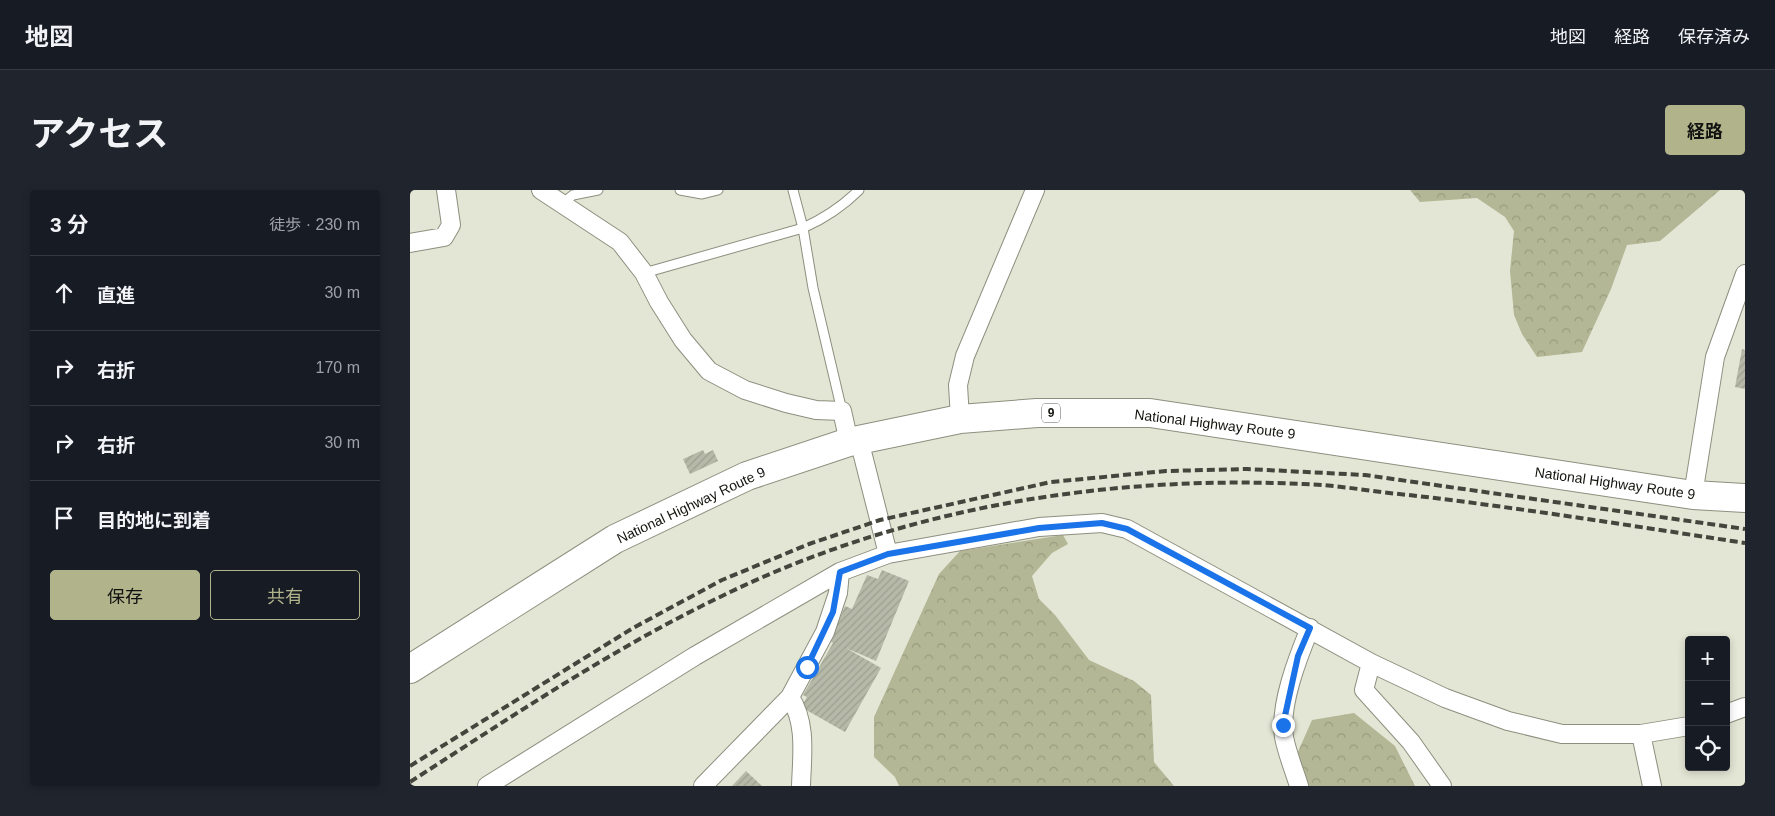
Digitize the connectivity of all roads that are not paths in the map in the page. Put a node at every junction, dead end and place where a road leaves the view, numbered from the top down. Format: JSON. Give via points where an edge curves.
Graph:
{"nodes":[{"id":1,"x":446,"y":190,"type":"edge"},
{"id":2,"x":541,"y":190,"type":"edge"},
{"id":3,"x":598,"y":190,"type":"edge"},
{"id":4,"x":680,"y":190,"type":"edge"},
{"id":5,"x":718,"y":190,"type":"edge"},
{"id":6,"x":793,"y":190,"type":"edge"},
{"id":7,"x":859,"y":190,"type":"edge"},
{"id":8,"x":1035,"y":190,"type":"edge"},
{"id":9,"x":563,"y":203,"type":"junction"},
{"id":10,"x":803,"y":228,"type":"junction"},
{"id":11,"x":410,"y":243,"type":"edge"},
{"id":12,"x":644,"y":273,"type":"junction"},
{"id":13,"x":1745,"y":274,"type":"edge"},
{"id":14,"x":842,"y":411,"type":"junction"},
{"id":15,"x":960,"y":419,"type":"junction"},
{"id":16,"x":854,"y":441,"type":"junction"},
{"id":17,"x":1693,"y":495,"type":"junction"},
{"id":18,"x":1745,"y":498,"type":"edge"},
{"id":19,"x":888,"y":554,"type":"junction"},
{"id":20,"x":840,"y":572,"type":"junction"},
{"id":21,"x":1310,"y":628,"type":"junction"},
{"id":22,"x":1372,"y":663,"type":"junction"},
{"id":23,"x":410,"y":669,"type":"edge"},
{"id":24,"x":790,"y":697,"type":"junction"},
{"id":25,"x":1745,"y":707,"type":"edge"},
{"id":26,"x":1730,"y":713,"type":"edge"},
{"id":27,"x":1685,"y":727,"type":"edge"},
{"id":28,"x":1641,"y":734,"type":"junction"},
{"id":29,"x":487,"y":786,"type":"edge"},
{"id":30,"x":703,"y":786,"type":"edge"},
{"id":31,"x":801,"y":786,"type":"edge"},
{"id":32,"x":1298,"y":786,"type":"edge"},
{"id":33,"x":1442,"y":786,"type":"edge"},
{"id":34,"x":1652,"y":786,"type":"edge"}],
"edges":[{"from":1,"to":11,"type":"street","via":[[452,225],[444,237]]},
{"from":2,"to":9,"type":"street"},
{"from":3,"to":9,"type":"lane","via":[[573,195]]},
{"from":4,"to":5,"type":"lane","via":[[702,194]]},
{"from":6,"to":10,"type":"lane"},
{"from":7,"to":10,"type":"lane","via":[[845,204]]},
{"from":8,"to":15,"type":"street","via":[[965,356],[958,385]]},
{"from":9,"to":12,"type":"street","via":[[620,242]]},
{"from":10,"to":12,"type":"lane"},
{"from":10,"to":14,"type":"lane","via":[[813,288]]},
{"from":12,"to":14,"type":"street","via":[[683,340],[709,371],[745,390],[786,403],[816,410]]},
{"from":13,"to":17,"type":"street","via":[[1715,357]]},
{"from":14,"to":16,"type":"street"},
{"from":15,"to":16,"type":"highway","name":"National Highway Route 9","number":"9"},
{"from":15,"to":17,"type":"highway","name":"National Highway Route 9","number":"9","via":[[1037,413],[1150,413]]},
{"from":16,"to":19,"type":"street"},
{"from":16,"to":23,"type":"highway","name":"National Highway Route 9","number":"9","via":[[747,476],[615,539]]},
{"from":17,"to":18,"type":"highway","name":"National Highway Route 9","number":"9"},
{"from":19,"to":20,"type":"street"},
{"from":19,"to":21,"type":"street","via":[[1039,528],[1102,523],[1127,529]]},
{"from":20,"to":24,"type":"street","via":[[838,593],[825,632]]},
{"from":20,"to":29,"type":"street","via":[[695,656]]},
{"from":21,"to":22,"type":"street"},
{"from":21,"to":32,"type":"street","via":[[1298,656],[1284,715],[1284,738]]},
{"from":22,"to":28,"type":"street","via":[[1445,698],[1508,721],[1562,734]]},
{"from":22,"to":33,"type":"street","via":[[1364,690],[1411,742]]},
{"from":24,"to":30,"type":"street"},
{"from":24,"to":31,"type":"street","via":[[801,721]]},
{"from":25,"to":26,"type":"street"},
{"from":27,"to":28,"type":"street"},
{"from":28,"to":34,"type":"street"}]}
